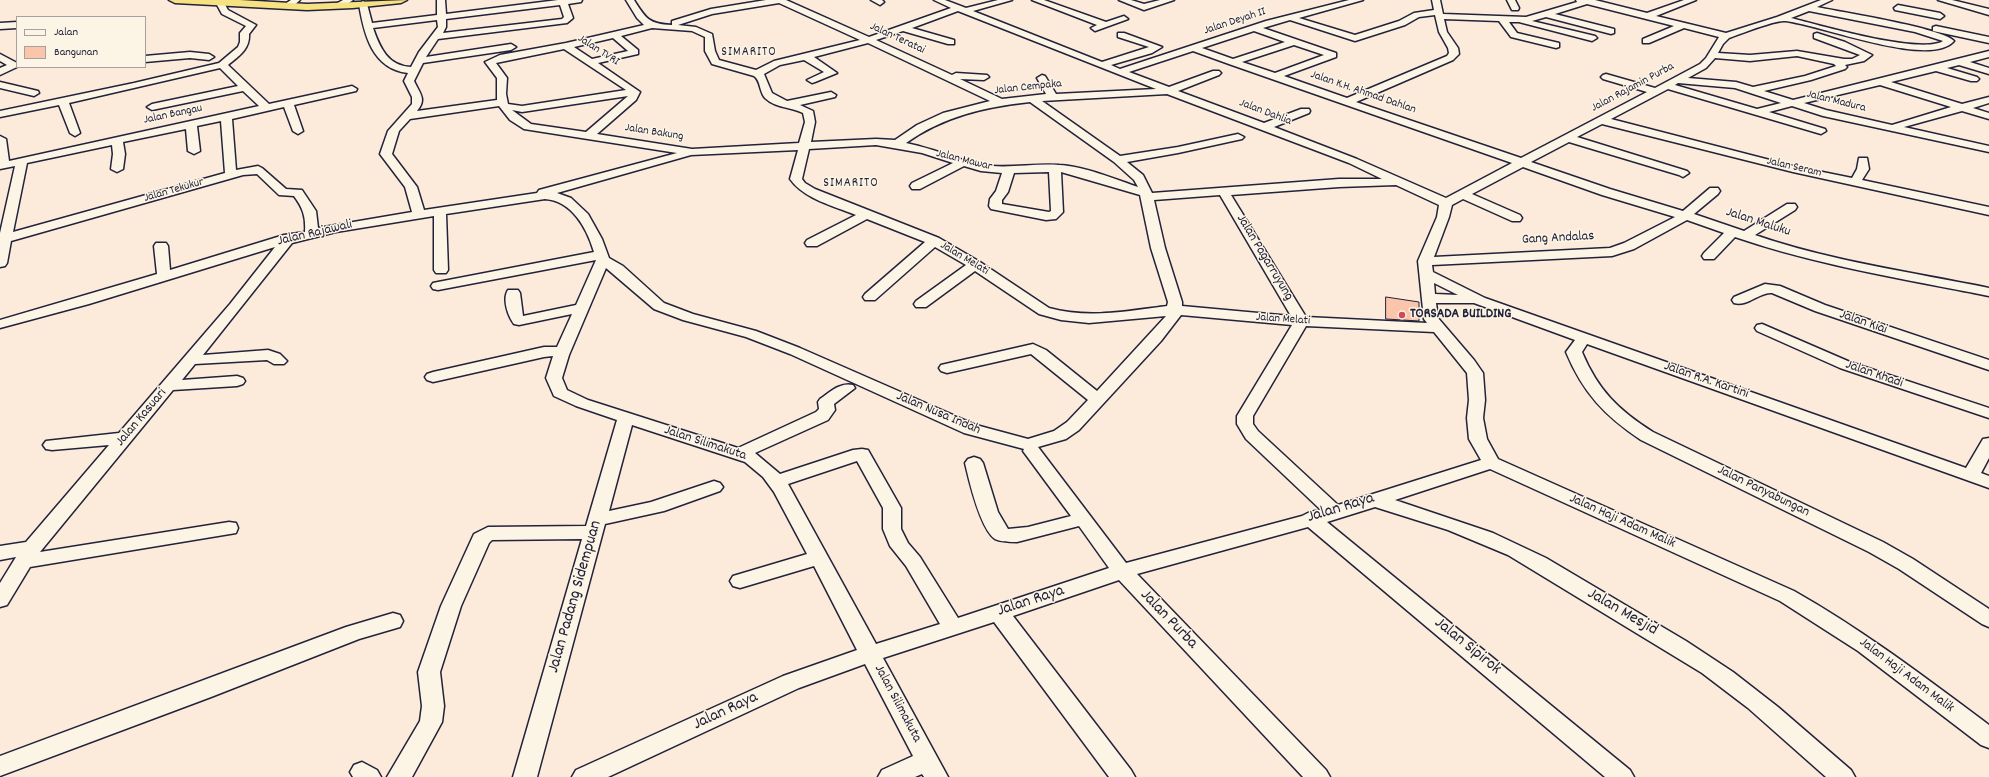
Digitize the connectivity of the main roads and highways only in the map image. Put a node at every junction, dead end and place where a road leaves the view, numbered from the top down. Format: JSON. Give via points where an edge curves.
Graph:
{"nodes":[{"id":1,"x":175,"y":0,"type":"edge"},
{"id":2,"x":401,"y":0,"type":"edge"},
{"id":3,"x":253,"y":2,"type":"edge"},
{"id":4,"x":292,"y":3,"type":"edge"},
{"id":5,"x":344,"y":3,"type":"edge"}],
"edges":[{"from":1,"to":3,"type":"highway"},
{"from":2,"to":5,"type":"highway"},
{"from":3,"to":4,"type":"highway"},
{"from":4,"to":5,"type":"highway"}]}
